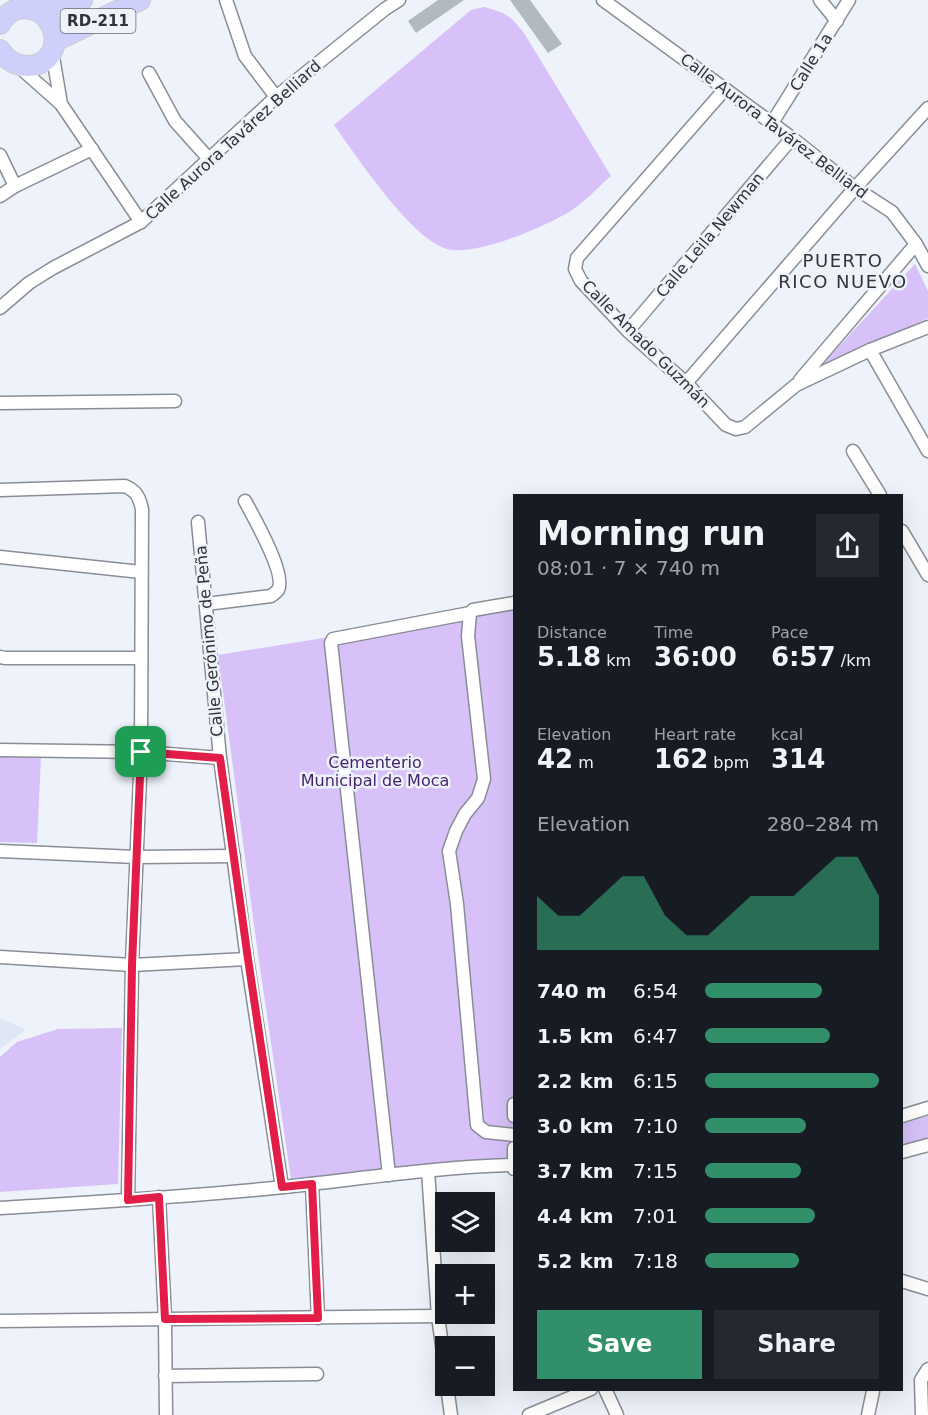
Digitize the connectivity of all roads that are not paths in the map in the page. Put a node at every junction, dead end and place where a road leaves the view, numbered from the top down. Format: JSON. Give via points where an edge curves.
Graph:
{"nodes":[{"id":1,"x":82,"y":0,"type":"edge"},
{"id":2,"x":140,"y":0,"type":"edge"},
{"id":3,"x":226,"y":0,"type":"edge"},
{"id":4,"x":399,"y":0,"type":"edge"},
{"id":5,"x":603,"y":0,"type":"edge"},
{"id":6,"x":820,"y":0,"type":"edge"},
{"id":7,"x":849,"y":0,"type":"edge"},
{"id":8,"x":33,"y":8,"type":"junction"},
{"id":9,"x":837,"y":21,"type":"junction"},
{"id":10,"x":1,"y":22,"type":"edge"},
{"id":11,"x":54,"y":46,"type":"junction"},
{"id":12,"x":6,"y":59,"type":"edge"},
{"id":13,"x":149,"y":73,"type":"dead end"},
{"id":14,"x":725,"y":89,"type":"junction"},
{"id":15,"x":276,"y":98,"type":"junction"},
{"id":16,"x":61,"y":104,"type":"junction"},
{"id":17,"x":927,"y":111,"type":"edge"},
{"id":18,"x":772,"y":123,"type":"junction"},
{"id":19,"x":792,"y":138,"type":"junction"},
{"id":20,"x":92,"y":149,"type":"junction"},
{"id":21,"x":0,"y":155,"type":"edge"},
{"id":22,"x":209,"y":159,"type":"junction"},
{"id":23,"x":15,"y":186,"type":"junction"},
{"id":24,"x":855,"y":188,"type":"junction"},
{"id":25,"x":0,"y":196,"type":"edge"},
{"id":26,"x":141,"y":222,"type":"junction"},
{"id":27,"x":916,"y":244,"type":"junction"},
{"id":28,"x":928,"y":266,"type":"edge"},
{"id":29,"x":0,"y":308,"type":"edge"},
{"id":30,"x":928,"y":327,"type":"edge"},
{"id":31,"x":628,"y":331,"type":"junction"},
{"id":32,"x":870,"y":350,"type":"junction"},
{"id":33,"x":686,"y":383,"type":"junction"},
{"id":34,"x":796,"y":384,"type":"junction"},
{"id":35,"x":175,"y":401,"type":"dead end"},
{"id":36,"x":0,"y":403,"type":"edge"},
{"id":37,"x":853,"y":451,"type":"dead end"},
{"id":38,"x":928,"y":452,"type":"edge"},
{"id":39,"x":0,"y":490,"type":"edge"},
{"id":40,"x":879,"y":494,"type":"edge"},
{"id":41,"x":244,"y":501,"type":"dead end"},
{"id":42,"x":198,"y":522,"type":"dead end"},
{"id":43,"x":903,"y":533,"type":"edge"},
{"id":44,"x":0,"y":557,"type":"edge"},
{"id":45,"x":141,"y":572,"type":"junction"},
{"id":46,"x":928,"y":575,"type":"edge"},
{"id":47,"x":513,"y":603,"type":"edge"},
{"id":48,"x":206,"y":604,"type":"junction"},
{"id":49,"x":470,"y":613,"type":"junction"},
{"id":50,"x":0,"y":657,"type":"edge"},
{"id":51,"x":141,"y":658,"type":"junction"},
{"id":52,"x":0,"y":750,"type":"edge"},
{"id":53,"x":141,"y":752,"type":"junction"},
{"id":54,"x":220,"y":758,"type":"junction"},
{"id":55,"x":0,"y":851,"type":"edge"},
{"id":56,"x":234,"y":856,"type":"junction"},
{"id":57,"x":136,"y":857,"type":"junction"},
{"id":58,"x":0,"y":957,"type":"edge"},
{"id":59,"x":248,"y":959,"type":"junction"},
{"id":60,"x":132,"y":965,"type":"junction"},
{"id":61,"x":928,"y":1108,"type":"edge"},
{"id":62,"x":903,"y":1116,"type":"edge"},
{"id":63,"x":513,"y":1135,"type":"edge"},
{"id":64,"x":928,"y":1145,"type":"edge"},
{"id":65,"x":903,"y":1152,"type":"edge"},
{"id":66,"x":513,"y":1167,"type":"edge"},
{"id":67,"x":428,"y":1171,"type":"junction"},
{"id":68,"x":389,"y":1175,"type":"junction"},
{"id":69,"x":312,"y":1184,"type":"junction"},
{"id":70,"x":282,"y":1187,"type":"junction"},
{"id":71,"x":159,"y":1197,"type":"junction"},
{"id":72,"x":128,"y":1200,"type":"junction"},
{"id":73,"x":0,"y":1208,"type":"edge"},
{"id":74,"x":435,"y":1272,"type":"edge"},
{"id":75,"x":903,"y":1281,"type":"edge"},
{"id":76,"x":928,"y":1289,"type":"edge"},
{"id":77,"x":435,"y":1316,"type":"edge"},
{"id":78,"x":318,"y":1318,"type":"junction"},
{"id":79,"x":165,"y":1319,"type":"junction"},
{"id":80,"x":0,"y":1322,"type":"edge"},
{"id":81,"x":928,"y":1369,"type":"edge"},
{"id":82,"x":317,"y":1374,"type":"dead end"},
{"id":83,"x":165,"y":1376,"type":"junction"},
{"id":84,"x":586,"y":1391,"type":"edge"},
{"id":85,"x":605,"y":1391,"type":"edge"},
{"id":86,"x":873,"y":1391,"type":"dead end"},
{"id":87,"x":448,"y":1396,"type":"edge"},
{"id":88,"x":166,"y":1415,"type":"edge"},
{"id":89,"x":451,"y":1415,"type":"edge"},
{"id":90,"x":529,"y":1415,"type":"edge"},
{"id":91,"x":617,"y":1415,"type":"edge"},
{"id":92,"x":868,"y":1415,"type":"edge"},
{"id":93,"x":922,"y":1415,"type":"edge"}],
"edges":[{"from":1,"to":8,"type":"main road","number":"RD-211"},
{"from":2,"to":11,"type":"main road","number":"RD-211"},
{"from":3,"to":15,"type":"street","via":[[245,56]]},
{"from":4,"to":15,"type":"street","name":"Calle Aurora Tavárez Belliard"},
{"from":5,"to":14,"type":"street","name":"Calle Aurora Tavárez Belliard"},
{"from":6,"to":9,"type":"street"},
{"from":7,"to":9,"type":"street","name":"Calle 1a"},
{"from":8,"to":10,"type":"main road","number":"RD-211","via":[[10,12]]},
{"from":8,"to":11,"type":"main road","number":"RD-211","via":[[43,13],[55,30]]},
{"from":9,"to":18,"type":"street","name":"Calle 1a"},
{"from":11,"to":12,"type":"main road","number":"RD-211","via":[[36,64],[26,66]]},
{"from":11,"to":16,"type":"street"},
{"from":12,"to":16,"type":"street"},
{"from":13,"to":22,"type":"street","via":[[175,121]]},
{"from":14,"to":18,"type":"street","name":"Calle Aurora Tavárez Belliard"},
{"from":14,"to":31,"type":"street","name":"Calle Amado Guzmán","via":[[577,258],[575,269],[581,281]]},
{"from":15,"to":22,"type":"street","name":"Calle Aurora Tavárez Belliard"},
{"from":16,"to":20,"type":"street"},
{"from":17,"to":24,"type":"street"},
{"from":18,"to":19,"type":"street","name":"Calle Aurora Tavárez Belliard"},
{"from":19,"to":24,"type":"street","name":"Calle Aurora Tavárez Belliard"},
{"from":19,"to":31,"type":"street","name":"Calle Leila Newman"},
{"from":20,"to":23,"type":"street"},
{"from":20,"to":26,"type":"street"},
{"from":21,"to":23,"type":"street"},
{"from":22,"to":26,"type":"street","name":"Calle Aurora Tavárez Belliard"},
{"from":23,"to":25,"type":"street"},
{"from":24,"to":27,"type":"street","name":"Calle Aurora Tavárez Belliard","via":[[892,212]]},
{"from":24,"to":33,"type":"street"},
{"from":26,"to":29,"type":"street","name":"Calle Aurora Tavárez Belliard","via":[[53,268]]},
{"from":27,"to":28,"type":"street","name":"Calle Aurora Tavárez Belliard"},
{"from":27,"to":34,"type":"street"},
{"from":30,"to":32,"type":"street"},
{"from":31,"to":33,"type":"street","name":"Calle Amado Guzmán"},
{"from":32,"to":34,"type":"street"},
{"from":32,"to":38,"type":"street"},
{"from":33,"to":34,"type":"street","name":"Calle Amado Guzmán","via":[[726,425],[735,429],[745,427]]},
{"from":35,"to":36,"type":"street"},
{"from":37,"to":40,"type":"street"},
{"from":39,"to":45,"type":"street","via":[[125,486],[135,491],[142,509]]},
{"from":41,"to":48,"type":"street","via":[[280,577],[279,590],[271,596]]},
{"from":42,"to":48,"type":"street","name":"Calle Gerónimo de Peña"},
{"from":43,"to":46,"type":"street"},
{"from":44,"to":45,"type":"street"},
{"from":45,"to":51,"type":"street"},
{"from":47,"to":49,"type":"street"},
{"from":48,"to":54,"type":"street","name":"Calle Gerónimo de Peña"},
{"from":49,"to":63,"type":"street","via":[[468,636],[484,779],[449,851],[477,1125],[486,1132]]},
{"from":49,"to":68,"type":"street","via":[[333,639],[331,643]]},
{"from":50,"to":51,"type":"street"},
{"from":51,"to":53,"type":"street"},
{"from":52,"to":53,"type":"street"},
{"from":53,"to":54,"type":"street"},
{"from":53,"to":57,"type":"street"},
{"from":54,"to":56,"type":"street","name":"Calle Gerónimo de Peña"},
{"from":55,"to":57,"type":"street"},
{"from":56,"to":57,"type":"street"},
{"from":56,"to":59,"type":"street","name":"Calle Gerónimo de Peña"},
{"from":57,"to":60,"type":"street"},
{"from":58,"to":60,"type":"street"},
{"from":59,"to":60,"type":"street"},
{"from":59,"to":70,"type":"street","name":"Calle Gerónimo de Peña"},
{"from":60,"to":72,"type":"street"},
{"from":61,"to":62,"type":"street"},
{"from":64,"to":65,"type":"street"},
{"from":66,"to":67,"type":"street"},
{"from":67,"to":68,"type":"street"},
{"from":67,"to":74,"type":"street"},
{"from":68,"to":69,"type":"street"},
{"from":69,"to":70,"type":"street"},
{"from":69,"to":78,"type":"street"},
{"from":70,"to":71,"type":"street"},
{"from":71,"to":72,"type":"street"},
{"from":71,"to":79,"type":"street"},
{"from":72,"to":73,"type":"street"},
{"from":75,"to":76,"type":"street"},
{"from":77,"to":78,"type":"street"},
{"from":78,"to":79,"type":"street"},
{"from":79,"to":80,"type":"street"},
{"from":79,"to":83,"type":"street"},
{"from":81,"to":93,"type":"street","via":[[921,1380]]},
{"from":82,"to":83,"type":"street"},
{"from":83,"to":88,"type":"street"},
{"from":84,"to":90,"type":"street"},
{"from":85,"to":91,"type":"street"},
{"from":86,"to":92,"type":"street"},
{"from":87,"to":89,"type":"street"}]}
